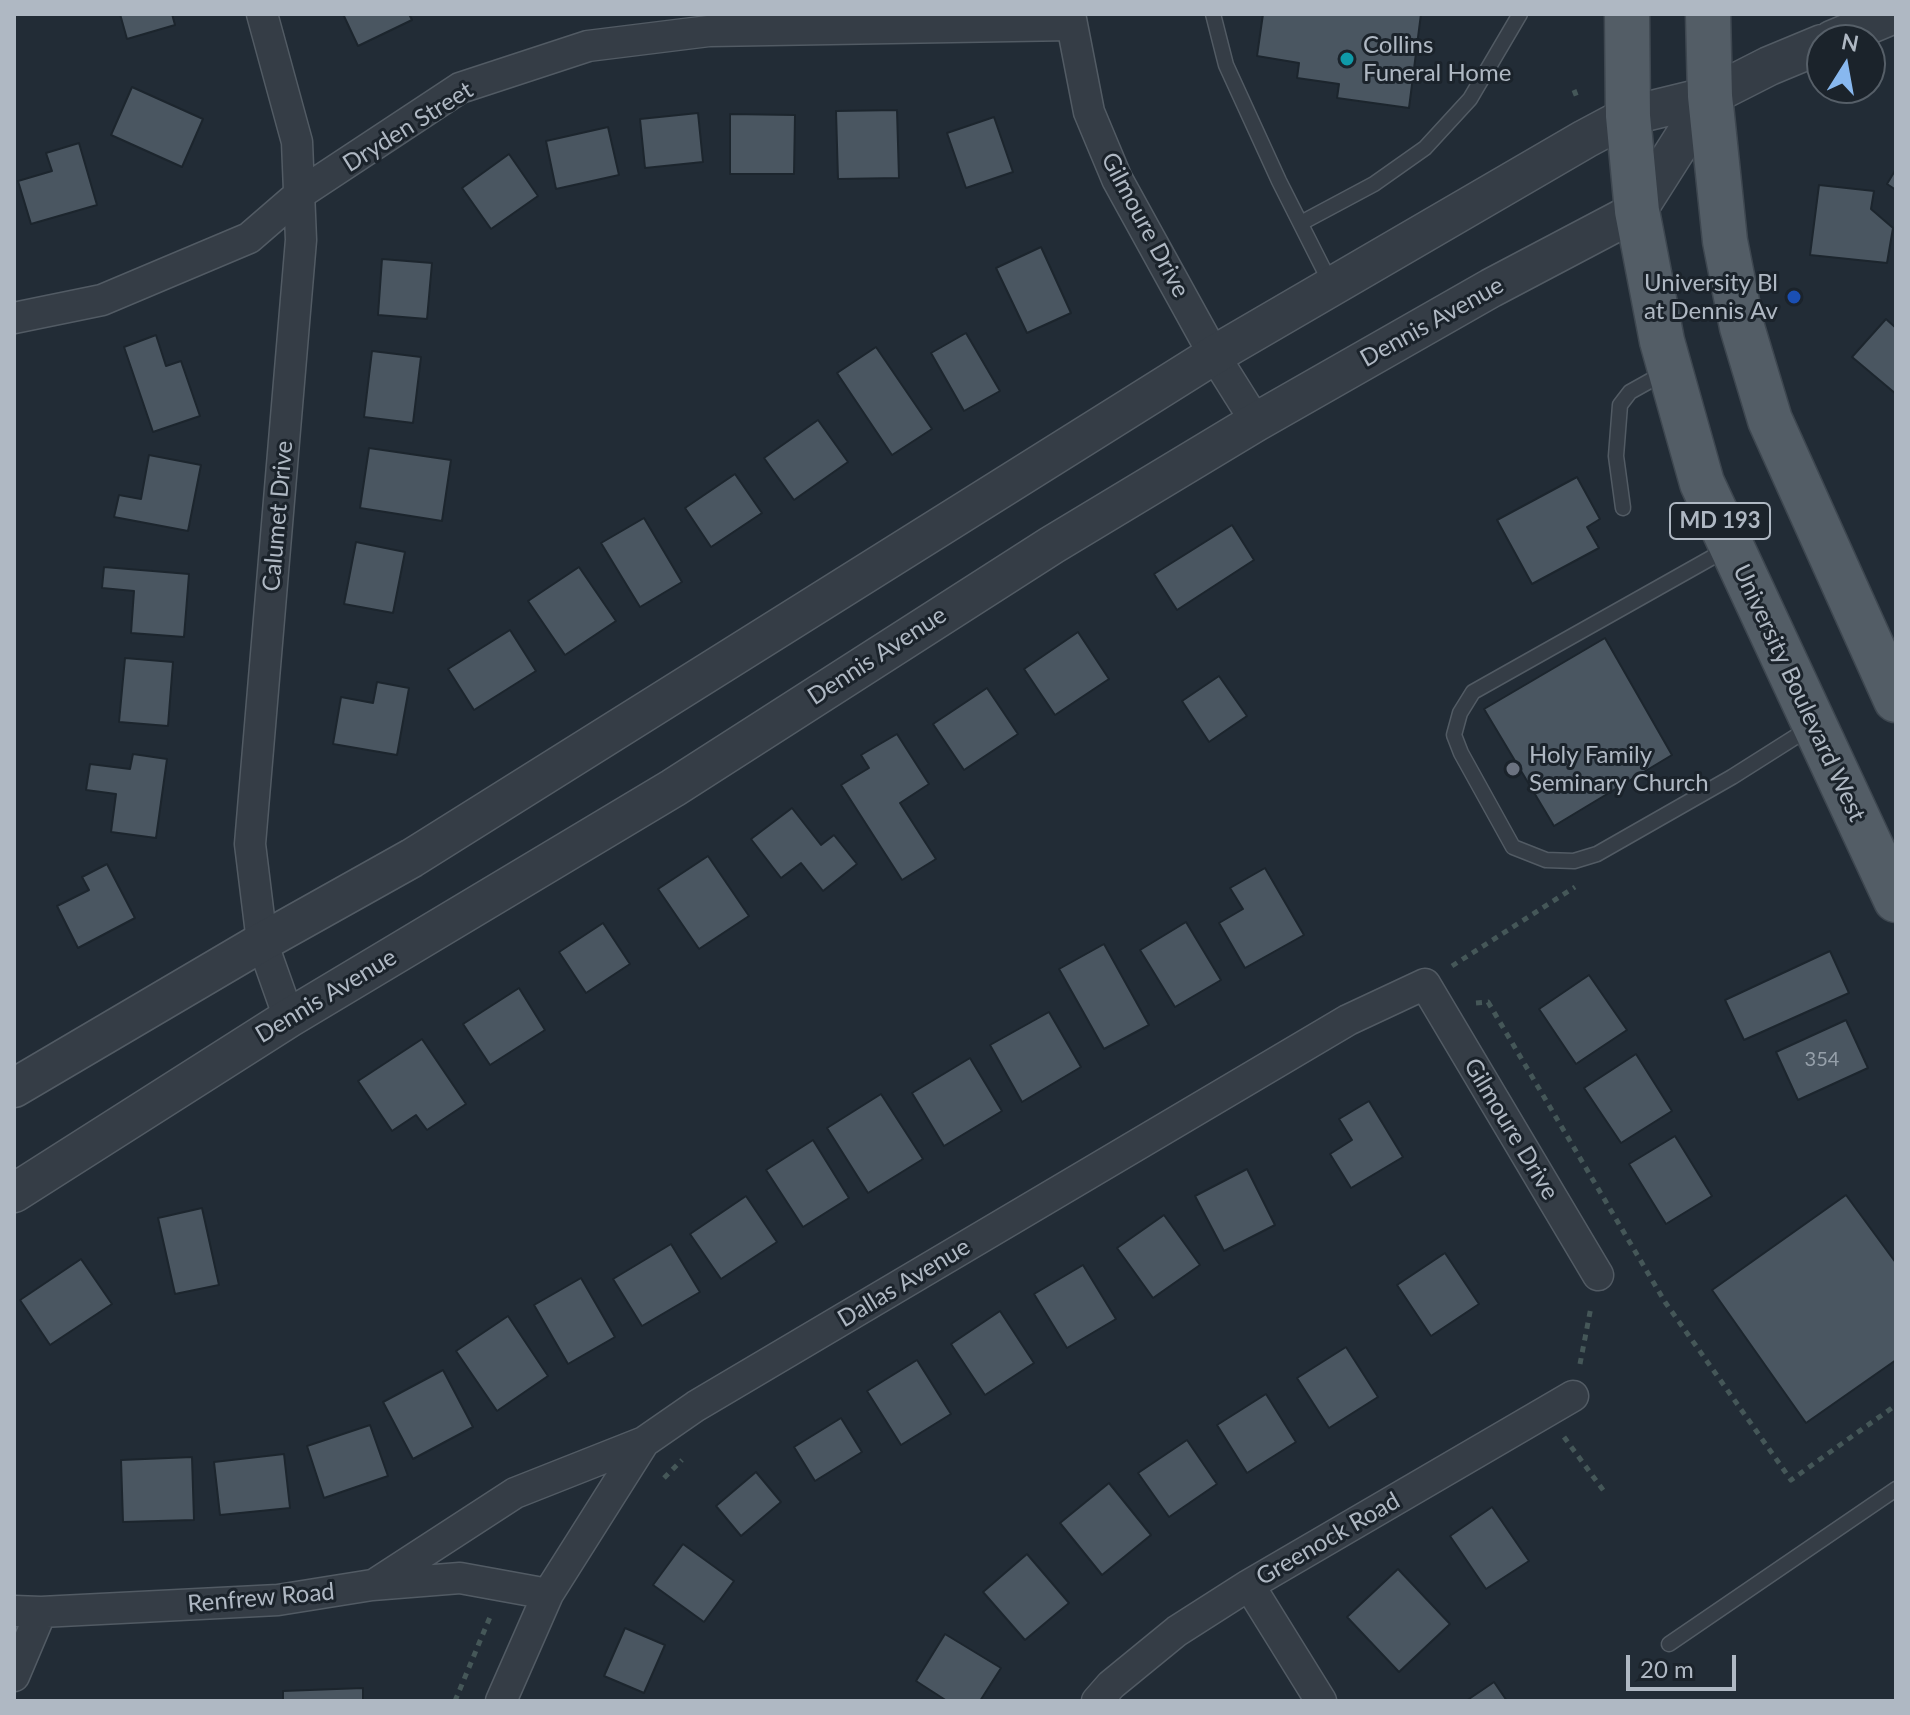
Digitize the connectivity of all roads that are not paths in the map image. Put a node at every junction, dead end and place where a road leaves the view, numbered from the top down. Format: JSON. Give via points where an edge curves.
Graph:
{"nodes":[{"id":1,"x":262,"y":14,"type":"edge"},
{"id":2,"x":1213,"y":14,"type":"edge"},
{"id":3,"x":1520,"y":14,"type":"edge"},
{"id":4,"x":1627,"y":14,"type":"edge"},
{"id":5,"x":1708,"y":14,"type":"edge"},
{"id":6,"x":1894,"y":14,"type":"edge"},
{"id":7,"x":1071,"y":20,"type":"edge"},
{"id":8,"x":1870,"y":24,"type":"edge"},
{"id":9,"x":1806,"y":51,"type":"edge"},
{"id":10,"x":1710,"y":96,"type":"junction"},
{"id":11,"x":1628,"y":116,"type":"junction"},
{"id":12,"x":301,"y":193,"type":"junction"},
{"id":13,"x":1637,"y":211,"type":"junction"},
{"id":14,"x":1301,"y":223,"type":"junction"},
{"id":15,"x":1333,"y":287,"type":"junction"},
{"id":16,"x":14,"y":318,"type":"edge"},
{"id":17,"x":1214,"y":355,"type":"junction"},
{"id":18,"x":1670,"y":370,"type":"junction"},
{"id":19,"x":1256,"y":422,"type":"junction"},
{"id":20,"x":1623,"y":508,"type":"dead end"},
{"id":21,"x":1731,"y":547,"type":"junction"},
{"id":22,"x":1896,"y":700,"type":"edge"},
{"id":23,"x":1814,"y":725,"type":"junction"},
{"id":24,"x":1896,"y":900,"type":"edge"},
{"id":25,"x":262,"y":942,"type":"junction"},
{"id":26,"x":1432,"y":996,"type":"joint"},
{"id":27,"x":289,"y":1018,"type":"junction"},
{"id":28,"x":14,"y":1088,"type":"edge"},
{"id":29,"x":14,"y":1193,"type":"edge"},
{"id":30,"x":1598,"y":1275,"type":"road end"},
{"id":31,"x":1573,"y":1396,"type":"road end"},
{"id":32,"x":644,"y":1442,"type":"junction"},
{"id":33,"x":1896,"y":1489,"type":"edge"},
{"id":34,"x":372,"y":1585,"type":"junction"},
{"id":35,"x":1249,"y":1585,"type":"junction"},
{"id":36,"x":548,"y":1594,"type":"junction"},
{"id":37,"x":27,"y":1612,"type":"edge"},
{"id":38,"x":1669,"y":1644,"type":"dead end"},
{"id":39,"x":14,"y":1676,"type":"edge"},
{"id":40,"x":501,"y":1701,"type":"edge"},
{"id":41,"x":1097,"y":1701,"type":"edge"},
{"id":42,"x":1321,"y":1701,"type":"edge"}],
"edges":[{"from":1,"to":12,"type":"street","name":"Calumet Drive","via":[[297,142]]},
{"from":2,"to":14,"type":"lane","via":[[1226,65]]},
{"from":3,"to":14,"type":"lane","via":[[1470,99],[1425,148],[1374,184]]},
{"from":4,"to":11,"type":"main road","name":"University Boulevard West","number":"MD 193"},
{"from":5,"to":10,"type":"main road","number":"MD 193"},
{"from":6,"to":8,"type":"street"},
{"from":7,"to":12,"type":"street","name":"Dryden Street","via":[[709,31],[588,46],[460,88]]},
{"from":7,"to":17,"type":"street","name":"Gilmoure Drive","via":[[1089,112],[1117,179]]},
{"from":9,"to":10,"type":"street"},
{"from":10,"to":11,"type":"street"},
{"from":10,"to":13,"type":"street","name":"Dennis Avenue"},
{"from":10,"to":22,"type":"main road","number":"MD 193","via":[[1725,241],[1742,327],[1770,420]]},
{"from":11,"to":13,"type":"main road","name":"University Boulevard West","number":"MD 193"},
{"from":11,"to":15,"type":"street"},
{"from":12,"to":16,"type":"street","name":"Dryden Street","via":[[249,238],[102,300]]},
{"from":12,"to":25,"type":"street","name":"Calumet Drive","via":[[250,844]]},
{"from":13,"to":18,"type":"main road","name":"University Boulevard West","number":"MD 193"},
{"from":13,"to":19,"type":"street","name":"Dennis Avenue"},
{"from":14,"to":15,"type":"lane"},
{"from":15,"to":17,"type":"street"},
{"from":17,"to":19,"type":"street","name":"Gilmoure Drive"},
{"from":17,"to":25,"type":"street","via":[[412,858]]},
{"from":18,"to":20,"type":"lane","via":[[1642,383],[1620,405],[1616,456]]},
{"from":18,"to":21,"type":"main road","name":"University Boulevard West","number":"MD 193","via":[[1702,483]]},
{"from":19,"to":27,"type":"street","name":"Dennis Avenue","via":[[1052,545],[673,788]]},
{"from":21,"to":23,"type":"main road","name":"University Boulevard West","number":"MD 193"},
{"from":21,"to":23,"type":"lane","via":[[1473,692],[1454,735],[1461,753],[1513,847],[1546,860],[1574,861],[1732,777]]},
{"from":23,"to":24,"type":"main road","name":"University Boulevard West","number":"MD 193"},
{"from":25,"to":27,"type":"street","name":"Calumet Drive"},
{"from":25,"to":28,"type":"street"},
{"from":26,"to":30,"type":"street","name":"Gilmoure Drive"},
{"from":26,"to":32,"type":"street","name":"Dallas Avenue","via":[[1348,1020],[709,1398]]},
{"from":27,"to":29,"type":"street","name":"Dennis Avenue"},
{"from":31,"to":35,"type":"street","name":"Greenock Road"},
{"from":32,"to":34,"type":"street","via":[[515,1493]]},
{"from":32,"to":36,"type":"street","name":"Dallas Avenue"},
{"from":33,"to":38,"type":"lane"},
{"from":34,"to":36,"type":"street","name":"Renfrew Road","via":[[460,1578]]},
{"from":34,"to":37,"type":"street","name":"Renfrew Road","via":[[278,1600]]},
{"from":35,"to":41,"type":"street","name":"Greenock Road","via":[[1177,1631]]},
{"from":35,"to":42,"type":"street"},
{"from":36,"to":40,"type":"street","name":"Dallas Avenue"},
{"from":37,"to":39,"type":"street","name":"Renfrew Road"}]}
